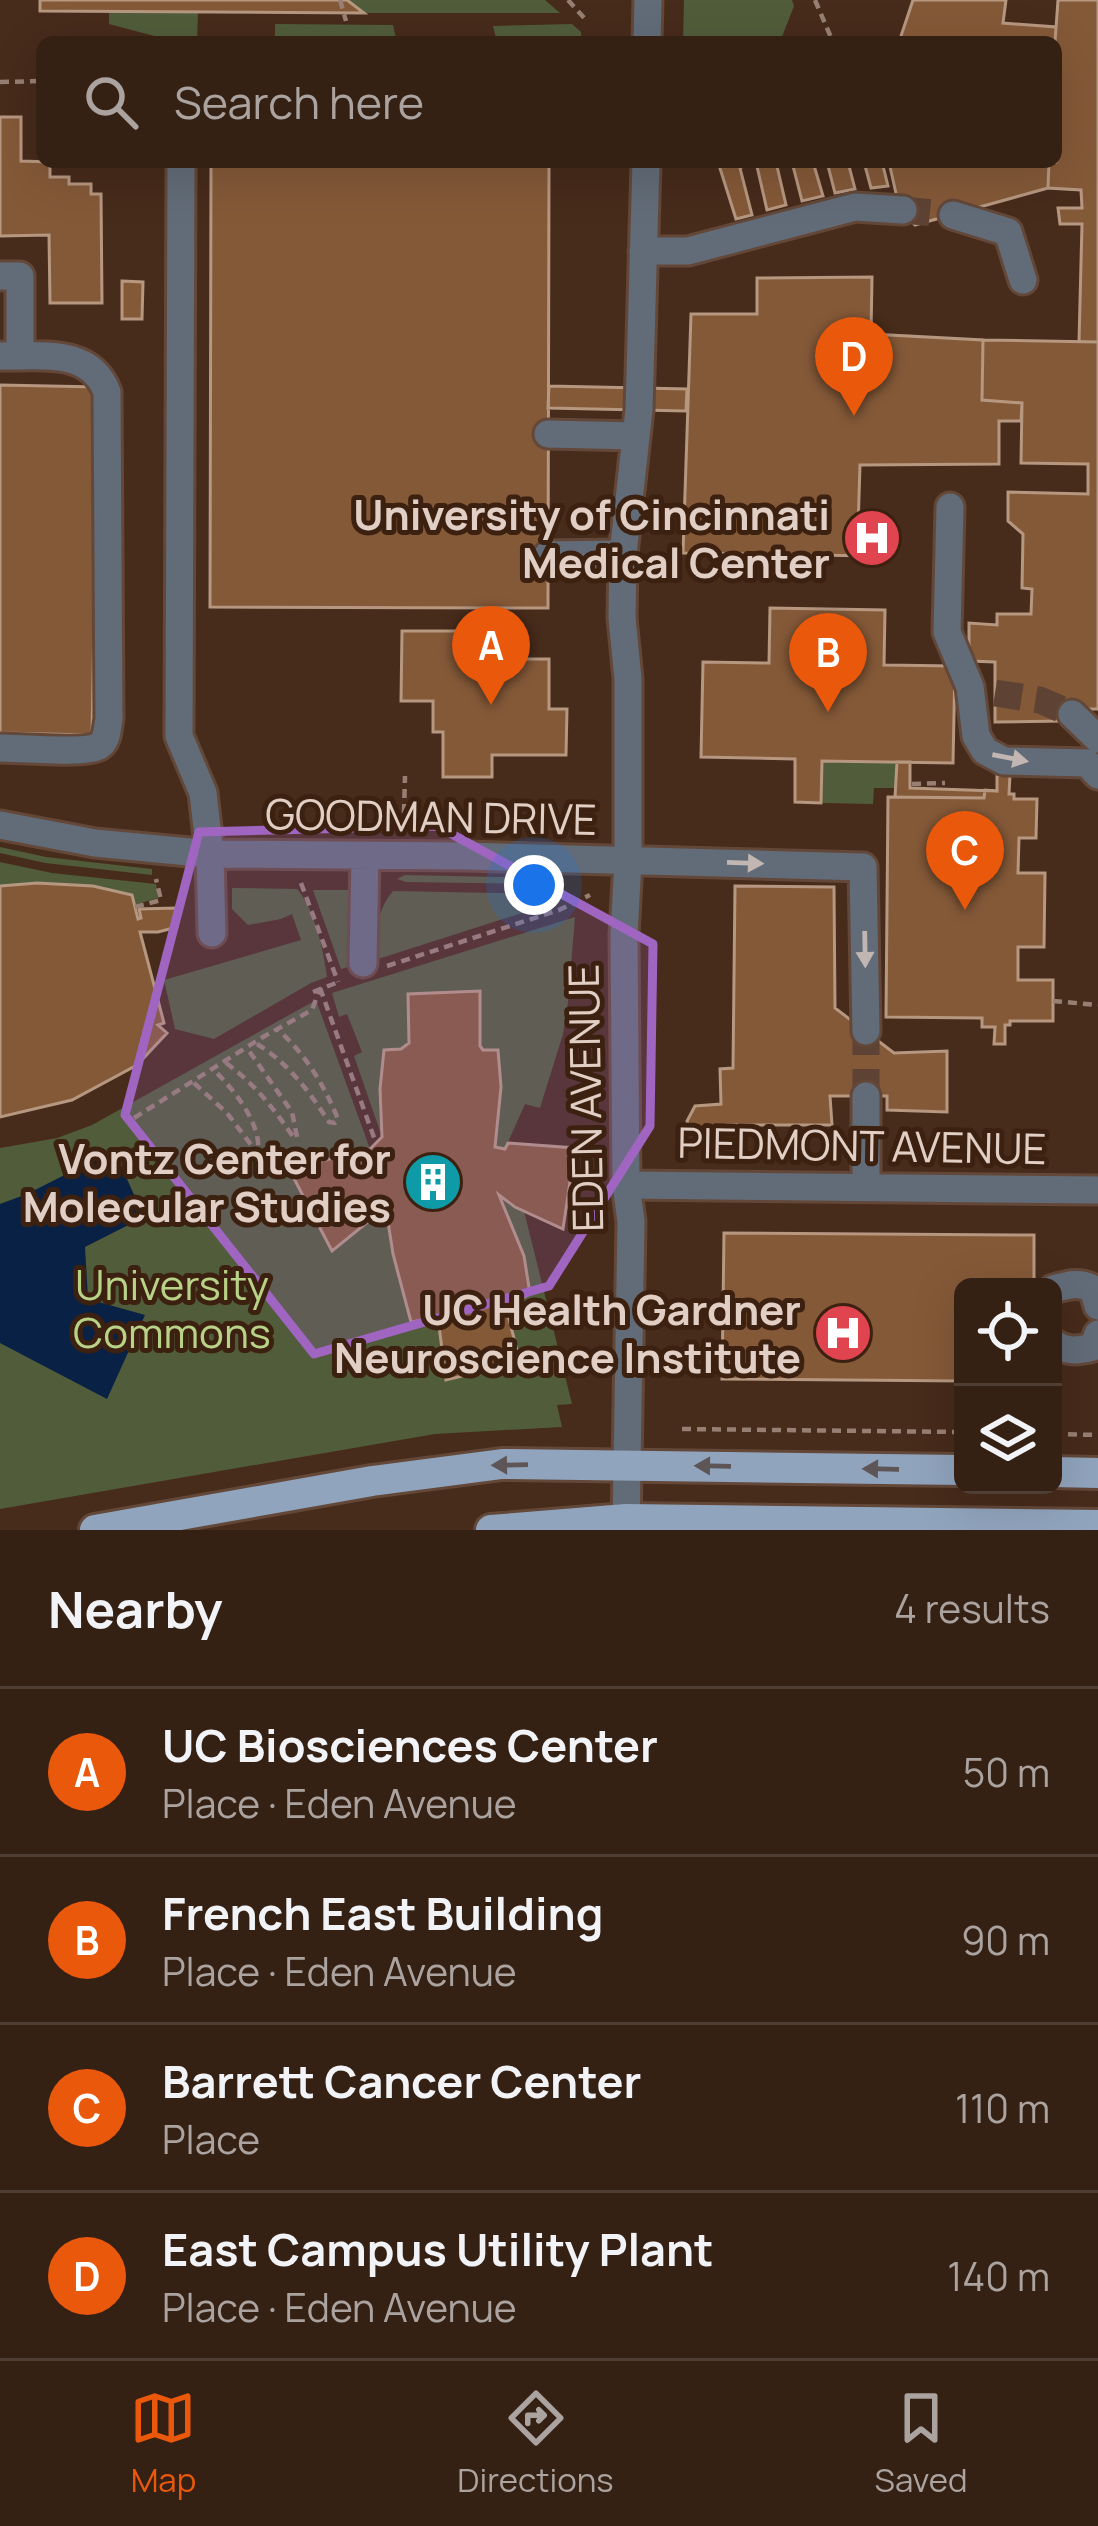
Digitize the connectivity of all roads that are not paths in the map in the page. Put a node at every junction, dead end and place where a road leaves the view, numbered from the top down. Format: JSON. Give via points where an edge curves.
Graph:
{"nodes":[{"id":1,"x":648,"y":0,"type":"edge"},
{"id":2,"x":647,"y":36,"type":"edge"},
{"id":3,"x":181,"y":168,"type":"edge"},
{"id":4,"x":646,"y":168,"type":"edge"},
{"id":5,"x":903,"y":210,"type":"tunnel mouth"},
{"id":6,"x":952,"y":215,"type":"tunnel mouth"},
{"id":7,"x":643,"y":251,"type":"junction"},
{"id":8,"x":0,"y":276,"type":"edge"},
{"id":9,"x":1023,"y":280,"type":"dead end"},
{"id":10,"x":181,"y":290,"type":"junction"},
{"id":11,"x":211,"y":290,"type":"dead end"},
{"id":12,"x":181,"y":349,"type":"junction"},
{"id":13,"x":211,"y":349,"type":"dead end"},
{"id":14,"x":10,"y":356,"type":"edge"},
{"id":15,"x":180,"y":412,"type":"junction"},
{"id":16,"x":211,"y":413,"type":"dead end"},
{"id":17,"x":548,"y":434,"type":"dead end"},
{"id":18,"x":637,"y":436,"type":"junction"},
{"id":19,"x":180,"y":503,"type":"junction"},
{"id":20,"x":210,"y":503,"type":"dead end"},
{"id":21,"x":950,"y":507,"type":"dead end"},
{"id":22,"x":623,"y":554,"type":"junction"},
{"id":23,"x":548,"y":555,"type":"dead end"},
{"id":24,"x":1072,"y":714,"type":"tunnel mouth"},
{"id":25,"x":1098,"y":739,"type":"edge"},
{"id":26,"x":0,"y":748,"type":"edge"},
{"id":27,"x":1098,"y":776,"type":"edge"},
{"id":28,"x":0,"y":825,"type":"edge"},
{"id":29,"x":210,"y":854,"type":"junction"},
{"id":30,"x":364,"y":856,"type":"junction"},
{"id":31,"x":628,"y":862,"type":"junction"},
{"id":32,"x":212,"y":933,"type":"dead end"},
{"id":33,"x":368,"y":969,"type":"road end"},
{"id":34,"x":866,"y":1031,"type":"tunnel mouth"},
{"id":35,"x":866,"y":1096,"type":"tunnel mouth"},
{"id":36,"x":626,"y":1185,"type":"junction"},
{"id":37,"x":866,"y":1187,"type":"junction"},
{"id":38,"x":1098,"y":1190,"type":"edge"},
{"id":39,"x":1062,"y":1286,"type":"edge"},
{"id":40,"x":1098,"y":1306,"type":"edge"},
{"id":41,"x":1096,"y":1343,"type":"edge"},
{"id":42,"x":1062,"y":1347,"type":"edge"},
{"id":43,"x":627,"y":1465,"type":"junction"},
{"id":44,"x":954,"y":1470,"type":"edge"},
{"id":45,"x":1062,"y":1472,"type":"edge"},
{"id":46,"x":1098,"y":1473,"type":"edge"},
{"id":47,"x":626,"y":1524,"type":"edge"},
{"id":48,"x":1098,"y":1525,"type":"edge"},
{"id":49,"x":921,"y":1527,"type":"edge"},
{"id":50,"x":95,"y":1530,"type":"edge"},
{"id":51,"x":491,"y":1530,"type":"edge"}],
"edges":[{"from":1,"to":2,"type":"street"},
{"from":3,"to":10,"type":"street"},
{"from":4,"to":7,"type":"street","name":"EDEN AVENUE"},
{"from":5,"to":7,"type":"street","via":[[855,207],[688,251]]},
{"from":6,"to":9,"type":"street","via":[[1008,232]]},
{"from":7,"to":18,"type":"street","name":"EDEN AVENUE"},
{"from":8,"to":14,"type":"street","via":[[20,276]]},
{"from":10,"to":11,"type":"street"},
{"from":10,"to":12,"type":"street"},
{"from":12,"to":13,"type":"street"},
{"from":12,"to":15,"type":"street"},
{"from":14,"to":26,"type":"street","via":[[87,364],[107,392],[109,719],[98,746]]},
{"from":15,"to":16,"type":"street"},
{"from":15,"to":19,"type":"street"},
{"from":17,"to":18,"type":"street"},
{"from":18,"to":22,"type":"street","name":"EDEN AVENUE"},
{"from":19,"to":20,"type":"street"},
{"from":19,"to":29,"type":"street","via":[[179,736],[203,793]]},
{"from":21,"to":27,"type":"street","one_way":true,"via":[[947,632],[982,690],[976,736],[1004,761],[1087,763]]},
{"from":22,"to":23,"type":"street"},
{"from":22,"to":31,"type":"street","name":"EDEN AVENUE"},
{"from":24,"to":25,"type":"street"},
{"from":28,"to":29,"type":"street","name":"GOODMAN DRIVE"},
{"from":29,"to":30,"type":"street","name":"GOODMAN DRIVE"},
{"from":29,"to":32,"type":"street"},
{"from":30,"to":31,"type":"street","name":"GOODMAN DRIVE"},
{"from":30,"to":33,"type":"street"},
{"from":31,"to":34,"type":"street","name":"GOODMAN DRIVE","one_way":true,"via":[[863,867]]},
{"from":31,"to":36,"type":"street","name":"EDEN AVENUE"},
{"from":35,"to":37,"type":"street"},
{"from":36,"to":37,"type":"street","name":"PIEDMONT AVENUE"},
{"from":36,"to":43,"type":"street","name":"EDEN AVENUE"},
{"from":37,"to":38,"type":"street","name":"PIEDMONT AVENUE"},
{"from":39,"to":40,"type":"street","via":[[1084,1284]]},
{"from":41,"to":42,"type":"street"},
{"from":44,"to":43,"type":"main road","one_way":true},
{"from":43,"to":47,"type":"street","name":"EDEN AVENUE"},
{"from":43,"to":50,"type":"main road","one_way":true,"via":[[462,1468]]},
{"from":45,"to":46,"type":"main road"},
{"from":47,"to":49,"type":"main road"},
{"from":47,"to":51,"type":"main road"},
{"from":48,"to":49,"type":"main road"}]}
